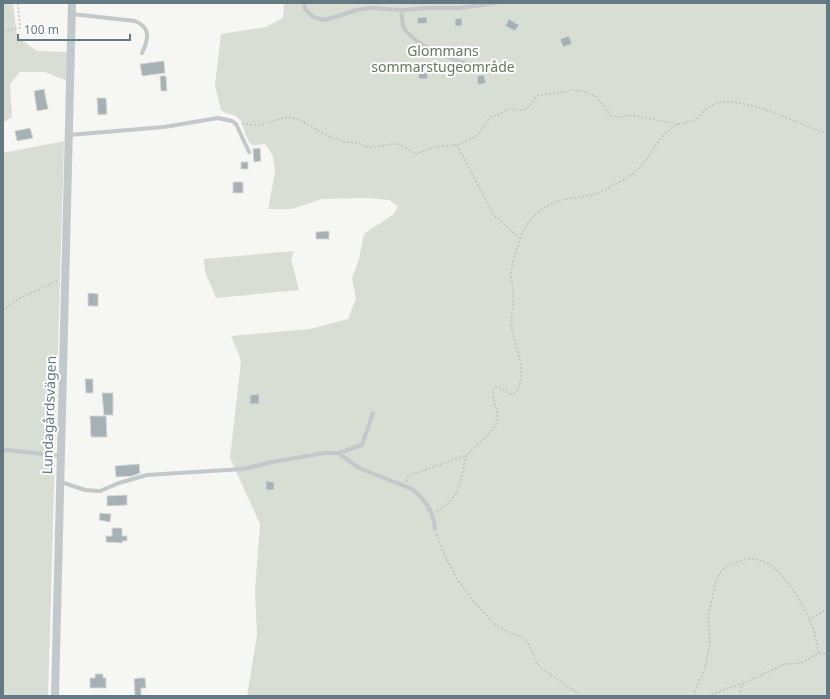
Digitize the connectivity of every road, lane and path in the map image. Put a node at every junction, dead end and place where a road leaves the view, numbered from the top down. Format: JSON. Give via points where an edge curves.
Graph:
{"nodes":[{"id":1,"x":18,"y":3,"type":"edge"},
{"id":2,"x":72,"y":3,"type":"edge"},
{"id":3,"x":304,"y":3,"type":"edge"},
{"id":4,"x":496,"y":3,"type":"edge"},
{"id":5,"x":402,"y":10,"type":"junction"},
{"id":6,"x":72,"y":14,"type":"junction"},
{"id":7,"x":3,"y":31,"type":"edge"},
{"id":8,"x":142,"y":54,"type":"dead end"},
{"id":9,"x":483,"y":65,"type":"dead end"},
{"id":10,"x":236,"y":124,"type":"junction"},
{"id":11,"x":678,"y":124,"type":"junction"},
{"id":12,"x":827,"y":132,"type":"edge"},
{"id":13,"x":69,"y":135,"type":"junction"},
{"id":14,"x":457,"y":145,"type":"junction"},
{"id":15,"x":249,"y":152,"type":"dead end"},
{"id":16,"x":520,"y":239,"type":"junction"},
{"id":17,"x":66,"y":275,"type":"junction"},
{"id":18,"x":3,"y":310,"type":"edge"},
{"id":19,"x":373,"y":413,"type":"dead end"},
{"id":20,"x":3,"y":451,"type":"edge"},
{"id":21,"x":338,"y":453,"type":"junction"},
{"id":22,"x":467,"y":455,"type":"junction"},
{"id":23,"x":61,"y":456,"type":"junction"},
{"id":24,"x":60,"y":482,"type":"junction"},
{"id":25,"x":406,"y":486,"type":"junction"},
{"id":26,"x":432,"y":514,"type":"junction"},
{"id":27,"x":435,"y":529,"type":"joint"},
{"id":28,"x":827,"y":609,"type":"edge"},
{"id":29,"x":809,"y":620,"type":"junction"},
{"id":30,"x":818,"y":653,"type":"junction"},
{"id":31,"x":827,"y":653,"type":"edge"},
{"id":32,"x":742,"y":684,"type":"junction"},
{"id":33,"x":55,"y":696,"type":"edge"},
{"id":34,"x":582,"y":696,"type":"edge"},
{"id":35,"x":694,"y":696,"type":"edge"},
{"id":36,"x":708,"y":696,"type":"edge"},
{"id":37,"x":740,"y":696,"type":"edge"}],
"edges":[{"from":1,"to":7,"type":"path","via":[[20,28]]},
{"from":2,"to":6,"type":"street","name":"Lundagårdsvägen"},
{"from":3,"to":5,"type":"lane","via":[[305,9],[313,17],[325,20],[370,8]]},
{"from":4,"to":5,"type":"lane","via":[[460,8]]},
{"from":5,"to":9,"type":"lane","via":[[403,26],[420,43],[441,55],[463,63]]},
{"from":6,"to":8,"type":"lane","via":[[136,21],[142,24],[148,39]]},
{"from":6,"to":13,"type":"street","name":"Lundagårdsvägen"},
{"from":10,"to":13,"type":"lane","via":[[218,118],[164,127]]},
{"from":10,"to":14,"type":"path","via":[[260,125],[287,117],[298,119],[330,137],[345,142],[358,143],[370,148],[398,144],[416,154],[435,147]]},
{"from":10,"to":15,"type":"lane"},
{"from":11,"to":12,"type":"path","via":[[698,119],[706,109],[720,102],[735,102]]},
{"from":11,"to":14,"type":"path","via":[[632,115],[611,116],[596,96],[574,90],[536,96],[524,110],[508,108],[490,117],[477,136]]},
{"from":11,"to":16,"type":"path","via":[[662,137],[632,175],[597,193],[545,206],[535,214]]},
{"from":13,"to":17,"type":"street","name":"Lundagårdsvägen"},
{"from":14,"to":16,"type":"path","via":[[493,214]]},
{"from":16,"to":22,"type":"path","via":[[512,277],[512,328],[519,350],[519,388],[516,393],[511,394],[495,386],[493,400],[497,421]]},
{"from":17,"to":18,"type":"path","via":[[16,300]]},
{"from":17,"to":23,"type":"street","name":"Lundagårdsvägen"},
{"from":19,"to":21,"type":"lane","via":[[362,445]]},
{"from":20,"to":23,"type":"lane"},
{"from":21,"to":24,"type":"lane","via":[[324,453],[243,469],[147,475],[100,491],[85,490]]},
{"from":21,"to":25,"type":"lane","via":[[359,468]]},
{"from":22,"to":25,"type":"path","via":[[408,476]]},
{"from":22,"to":26,"type":"path","via":[[458,491],[450,503]]},
{"from":23,"to":24,"type":"street","name":"Lundagårdsvägen"},
{"from":24,"to":33,"type":"street","name":"Lundagårdsvägen"},
{"from":25,"to":26,"type":"lane","via":[[419,494]]},
{"from":26,"to":27,"type":"lane"},
{"from":27,"to":34,"type":"path","via":[[457,579],[474,602],[496,626],[521,636],[529,644],[536,662],[543,670]]},
{"from":28,"to":29,"type":"path"},
{"from":29,"to":30,"type":"path"},
{"from":29,"to":35,"type":"path","via":[[794,591],[769,564],[757,559],[747,559],[727,565],[716,582],[708,617],[710,643],[705,668]]},
{"from":30,"to":31,"type":"path"},
{"from":30,"to":32,"type":"path","via":[[801,663],[785,664]]},
{"from":32,"to":36,"type":"path"},
{"from":32,"to":37,"type":"path"}]}
